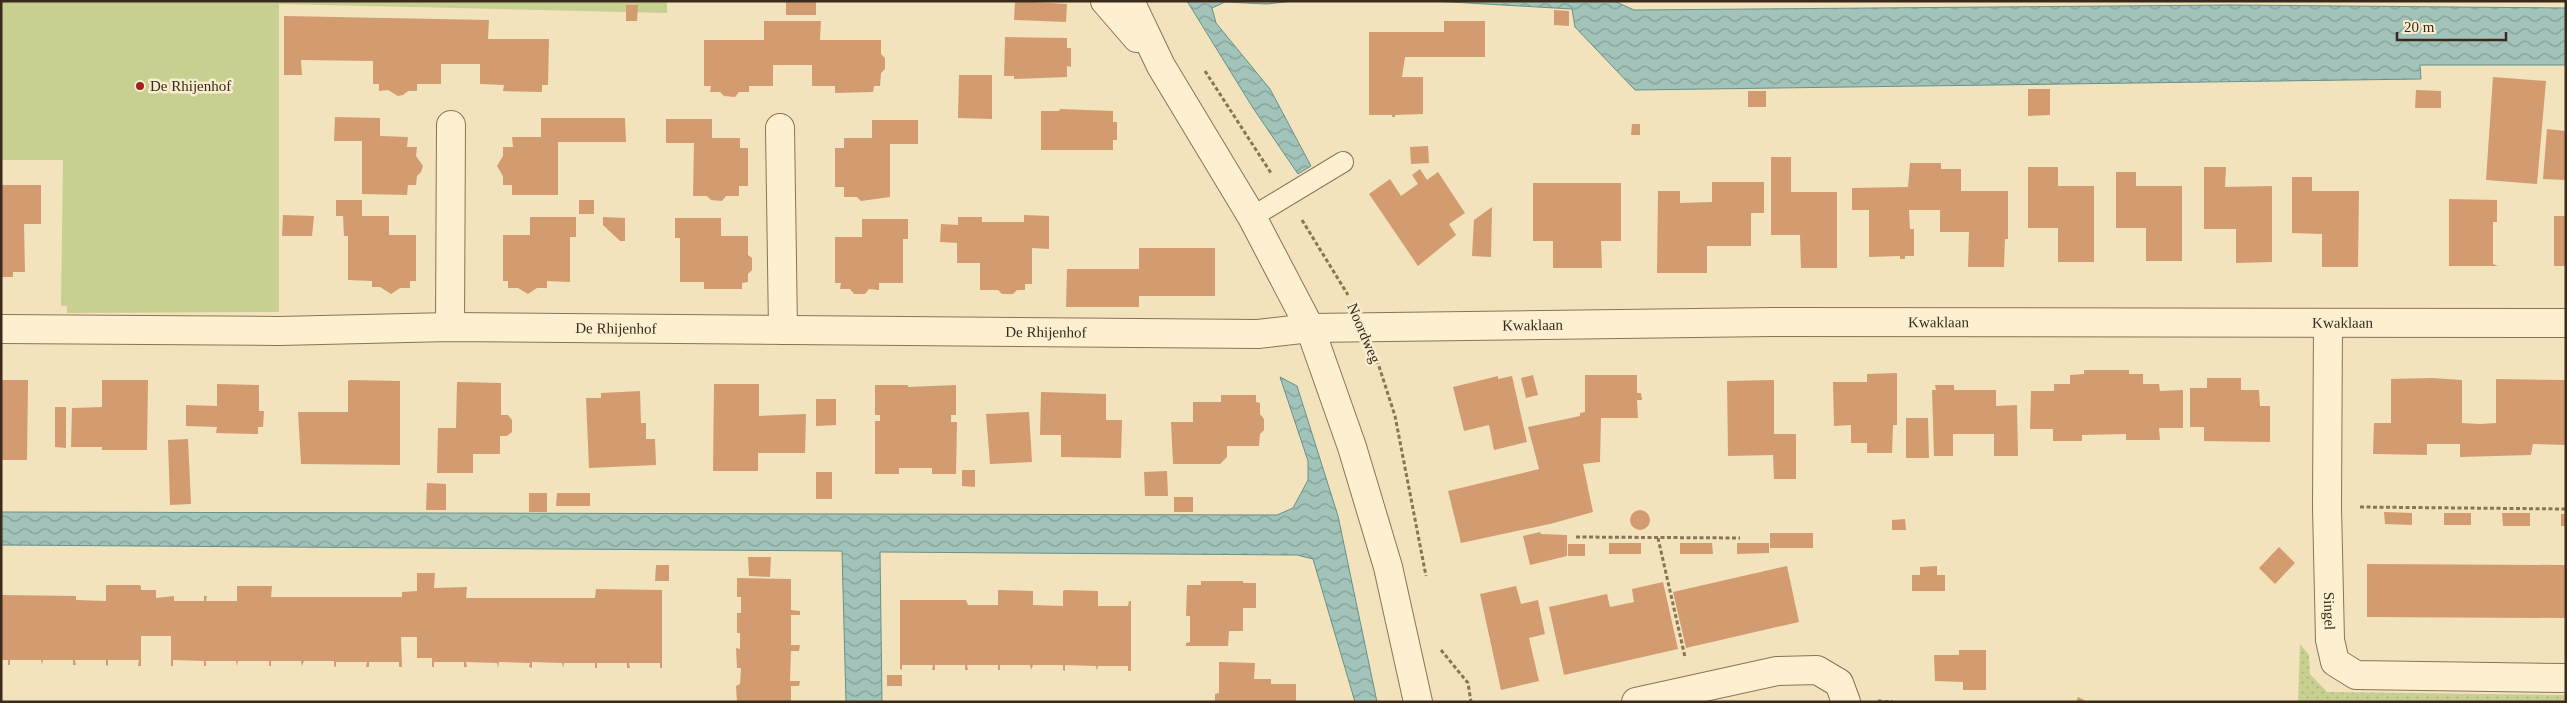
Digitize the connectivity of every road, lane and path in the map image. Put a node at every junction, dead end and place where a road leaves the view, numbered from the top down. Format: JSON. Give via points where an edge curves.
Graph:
{"nodes":[{"id":1,"x":1106,"y":1,"type":"edge"},
{"id":2,"x":1130,"y":1,"type":"edge"},
{"id":3,"x":1161,"y":66,"type":"junction"},
{"id":4,"x":1202,"y":66,"type":"dead end"},
{"id":5,"x":451,"y":125,"type":"dead end"},
{"id":6,"x":780,"y":128,"type":"dead end"},
{"id":7,"x":1343,"y":162,"type":"dead end"},
{"id":8,"x":1287,"y":197,"type":"junction"},
{"id":9,"x":1252,"y":217,"type":"junction"},
{"id":10,"x":2328,"y":323,"type":"junction"},
{"id":11,"x":2566,"y":323,"type":"edge"},
{"id":12,"x":450,"y":326,"type":"junction"},
{"id":13,"x":1310,"y":328,"type":"junction"},
{"id":14,"x":1365,"y":328,"type":"junction"},
{"id":15,"x":1,"y":329,"type":"edge"},
{"id":16,"x":783,"y":330,"type":"junction"},
{"id":17,"x":2327,"y":507,"type":"junction"},
{"id":18,"x":2566,"y":509,"type":"edge"},
{"id":19,"x":1576,"y":538,"type":"dead end"},
{"id":20,"x":1658,"y":538,"type":"junction"},
{"id":21,"x":1740,"y":538,"type":"dead end"},
{"id":22,"x":1428,"y":584,"type":"dead end"},
{"id":23,"x":1438,"y":647,"type":"dead end"},
{"id":24,"x":2566,"y":678,"type":"edge"},
{"id":25,"x":1693,"y":689,"type":"junction"},
{"id":26,"x":1418,"y":702,"type":"edge"},
{"id":27,"x":1471,"y":702,"type":"edge"},
{"id":28,"x":1636,"y":702,"type":"edge"},
{"id":29,"x":1846,"y":702,"type":"edge"}],
"edges":[{"from":1,"to":3,"type":"street"},
{"from":2,"to":3,"type":"street"},
{"from":3,"to":9,"type":"street"},
{"from":4,"to":8,"type":"path","name":"Noordweg"},
{"from":5,"to":12,"type":"street"},
{"from":6,"to":16,"type":"street"},
{"from":7,"to":8,"type":"lane"},
{"from":8,"to":9,"type":"lane"},
{"from":8,"to":14,"type":"path","name":"Noordweg","via":[[1342,284]]},
{"from":9,"to":13,"type":"street"},
{"from":10,"to":11,"type":"street","name":"Kwaklaan"},
{"from":10,"to":14,"type":"street","name":"Kwaklaan","via":[[1771,322]]},
{"from":10,"to":17,"type":"street","name":"Singel"},
{"from":12,"to":15,"type":"street","name":"De Rhijenhof","via":[[279,331]]},
{"from":12,"to":16,"type":"street","name":"De Rhijenhof"},
{"from":13,"to":14,"type":"street","name":"Kwaklaan"},
{"from":13,"to":16,"type":"street","name":"De Rhijenhof","via":[[1258,334]]},
{"from":13,"to":26,"type":"street","via":[[1352,447],[1388,567]]},
{"from":14,"to":22,"type":"path","name":"Noordweg","via":[[1396,416]]},
{"from":17,"to":18,"type":"path"},
{"from":17,"to":24,"type":"street","name":"Singel","via":[[2330,640],[2335,662],[2356,675]]},
{"from":19,"to":20,"type":"path"},
{"from":20,"to":21,"type":"path"},
{"from":20,"to":25,"type":"path"},
{"from":23,"to":27,"type":"path","via":[[1468,683]]},
{"from":25,"to":28,"type":"street"},
{"from":25,"to":29,"type":"street","via":[[1777,671],[1817,670],[1839,683]]}]}
